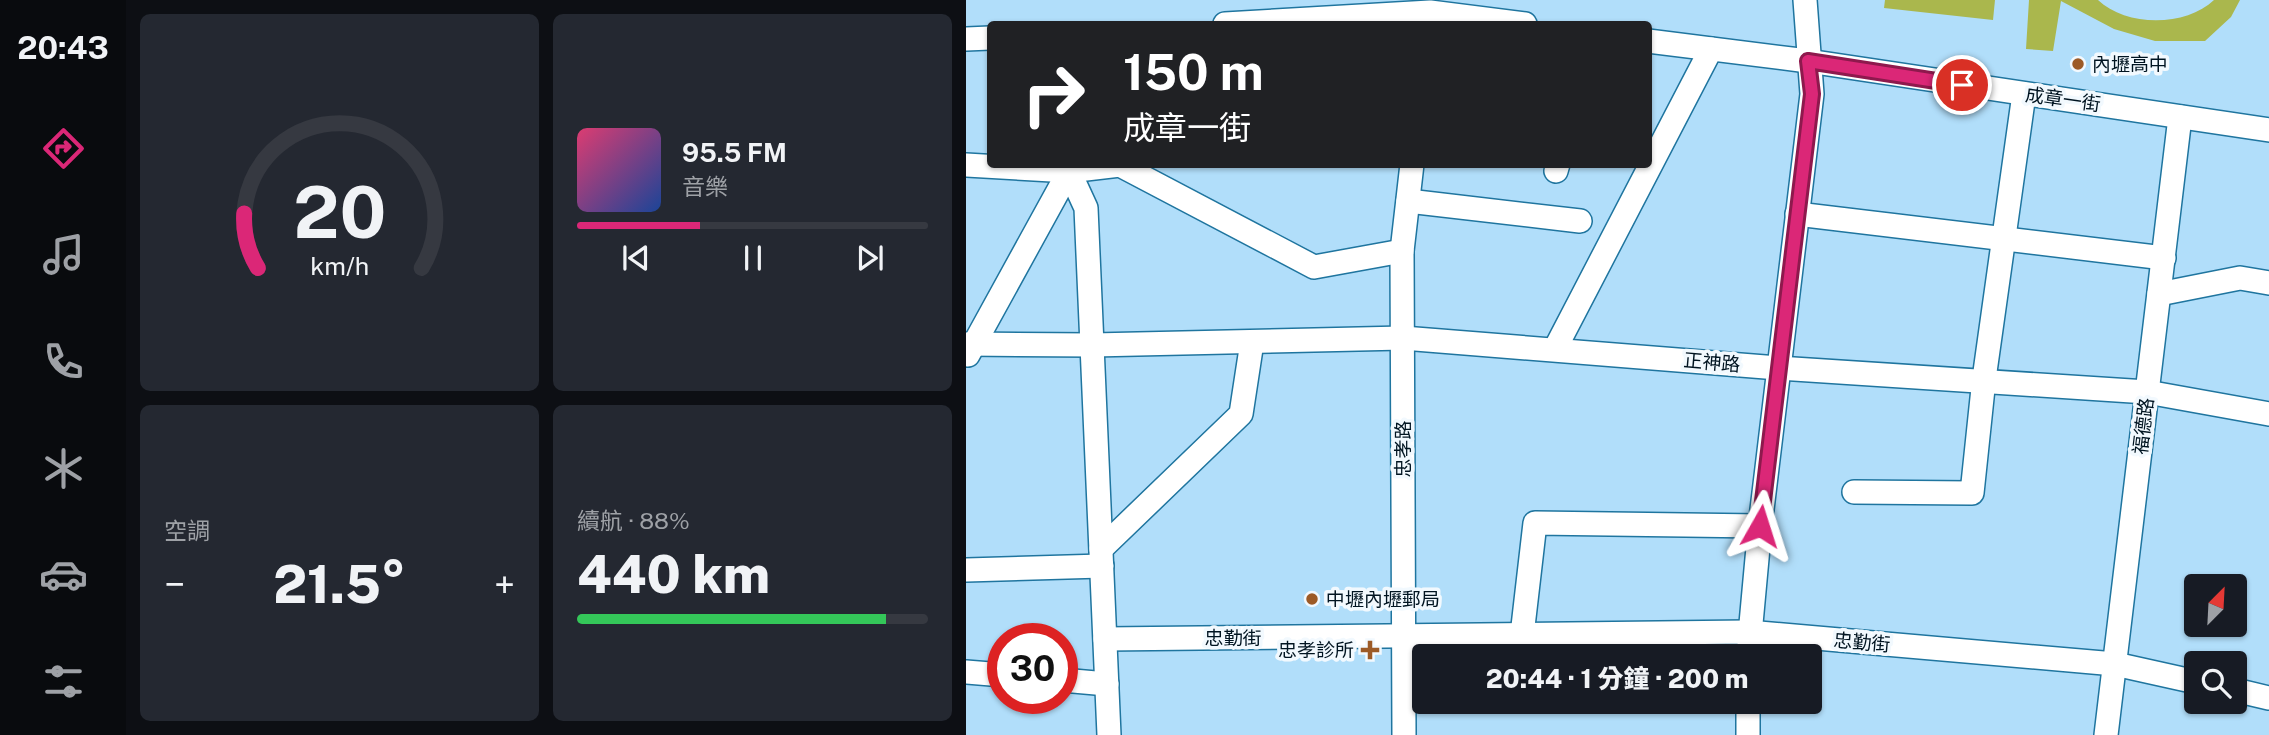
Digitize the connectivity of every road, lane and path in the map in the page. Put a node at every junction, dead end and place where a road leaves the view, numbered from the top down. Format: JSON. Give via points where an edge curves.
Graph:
{"nodes":[{"id":1,"x":1805,"y":0,"type":"edge"},
{"id":2,"x":1430,"y":12,"type":"edge"},
{"id":3,"x":1276,"y":21,"type":"edge"},
{"id":4,"x":1501,"y":21,"type":"edge"},
{"id":5,"x":987,"y":38,"type":"edge"},
{"id":6,"x":966,"y":39,"type":"edge"},
{"id":7,"x":1652,"y":42,"type":"edge"},
{"id":8,"x":1712,"y":49,"type":"junction"},
{"id":9,"x":1808,"y":61,"type":"junction"},
{"id":10,"x":2024,"y":94,"type":"junction"},
{"id":11,"x":2180,"y":117,"type":"junction"},
{"id":12,"x":2269,"y":130,"type":"edge"},
{"id":13,"x":1652,"y":164,"type":"edge"},
{"id":14,"x":966,"y":165,"type":"edge"},
{"id":15,"x":987,"y":166,"type":"edge"},
{"id":16,"x":1071,"y":168,"type":"edge"},
{"id":17,"x":1126,"y":168,"type":"edge"},
{"id":18,"x":1412,"y":168,"type":"edge"},
{"id":19,"x":1650,"y":168,"type":"edge"},
{"id":20,"x":1408,"y":201,"type":"junction"},
{"id":21,"x":1797,"y":214,"type":"junction"},
{"id":22,"x":1580,"y":221,"type":"dead end"},
{"id":23,"x":2003,"y":238,"type":"junction"},
{"id":24,"x":1402,"y":251,"type":"junction"},
{"id":25,"x":2164,"y":258,"type":"junction"},
{"id":26,"x":2269,"y":283,"type":"edge"},
{"id":27,"x":2160,"y":294,"type":"junction"},
{"id":28,"x":1403,"y":338,"type":"junction"},
{"id":29,"x":1252,"y":342,"type":"junction"},
{"id":30,"x":1093,"y":345,"type":"junction"},
{"id":31,"x":969,"y":349,"type":"edge"},
{"id":32,"x":1555,"y":349,"type":"junction"},
{"id":33,"x":1778,"y":368,"type":"junction"},
{"id":34,"x":1984,"y":379,"type":"junction"},
{"id":35,"x":2147,"y":392,"type":"junction"},
{"id":36,"x":2269,"y":414,"type":"edge"},
{"id":37,"x":1854,"y":492,"type":"dead end"},
{"id":38,"x":1760,"y":526,"type":"junction"},
{"id":39,"x":1102,"y":557,"type":"junction"},
{"id":40,"x":966,"y":570,"type":"edge"},
{"id":41,"x":1748,"y":632,"type":"junction"},
{"id":42,"x":1522,"y":635,"type":"junction"},
{"id":43,"x":1405,"y":637,"type":"junction"},
{"id":44,"x":1105,"y":639,"type":"junction"},
{"id":45,"x":1748,"y":644,"type":"edge"},
{"id":46,"x":2115,"y":664,"type":"junction"},
{"id":47,"x":966,"y":672,"type":"edge"},
{"id":48,"x":987,"y":674,"type":"edge"},
{"id":49,"x":2184,"y":679,"type":"edge"},
{"id":50,"x":1078,"y":681,"type":"edge"},
{"id":51,"x":1107,"y":684,"type":"junction"},
{"id":52,"x":2247,"y":693,"type":"edge"},
{"id":53,"x":2269,"y":698,"type":"edge"},
{"id":54,"x":1748,"y":714,"type":"edge"},
{"id":55,"x":1109,"y":735,"type":"edge"},
{"id":56,"x":1404,"y":735,"type":"edge"},
{"id":57,"x":1748,"y":735,"type":"edge"},
{"id":58,"x":2106,"y":735,"type":"edge"}],
"edges":[{"from":1,"to":9,"type":"street"},
{"from":2,"to":3,"type":"street"},
{"from":2,"to":4,"type":"street"},
{"from":5,"to":6,"type":"street"},
{"from":7,"to":8,"type":"street","name":"成章一街"},
{"from":8,"to":9,"type":"street","name":"成章一街"},
{"from":8,"to":13,"type":"street"},
{"from":9,"to":10,"type":"street","name":"成章一街"},
{"from":9,"to":21,"type":"street","via":[[1812,94]]},
{"from":10,"to":11,"type":"street","name":"成章一街"},
{"from":10,"to":23,"type":"street"},
{"from":11,"to":12,"type":"street","name":"成章一街"},
{"from":11,"to":25,"type":"street","name":"福德路"},
{"from":14,"to":15,"type":"street"},
{"from":16,"to":30,"type":"street","via":[[1086,208]]},
{"from":16,"to":31,"type":"street"},
{"from":17,"to":24,"type":"street","via":[[1314,267]]},
{"from":18,"to":20,"type":"street","name":"忠孝路"},
{"from":19,"to":32,"type":"street"},
{"from":20,"to":22,"type":"street"},
{"from":20,"to":24,"type":"street","name":"忠孝路"},
{"from":21,"to":23,"type":"street"},
{"from":21,"to":33,"type":"street"},
{"from":23,"to":25,"type":"street"},
{"from":23,"to":34,"type":"street"},
{"from":24,"to":28,"type":"street","name":"忠孝路"},
{"from":25,"to":27,"type":"street","name":"福德路"},
{"from":26,"to":27,"type":"street","via":[[2240,278]]},
{"from":27,"to":35,"type":"street","name":"福德路"},
{"from":28,"to":29,"type":"street","name":"正神路"},
{"from":28,"to":32,"type":"street","name":"正神路"},
{"from":28,"to":43,"type":"street","name":"忠孝路"},
{"from":29,"to":30,"type":"street","name":"正神路"},
{"from":29,"to":39,"type":"street","via":[[1241,414]]},
{"from":30,"to":31,"type":"street","name":"正神路"},
{"from":30,"to":39,"type":"street"},
{"from":32,"to":33,"type":"street","name":"正神路"},
{"from":33,"to":34,"type":"street","name":"正神路"},
{"from":33,"to":38,"type":"street"},
{"from":34,"to":35,"type":"street","name":"正神路"},
{"from":34,"to":37,"type":"street","via":[[1972,494]]},
{"from":35,"to":36,"type":"street","name":"正神路"},
{"from":35,"to":46,"type":"street","name":"福德路"},
{"from":38,"to":41,"type":"street"},
{"from":38,"to":42,"type":"street","via":[[1535,523]]},
{"from":39,"to":40,"type":"street"},
{"from":39,"to":44,"type":"street"},
{"from":41,"to":42,"type":"street","name":"忠勤街"},
{"from":41,"to":45,"type":"street"},
{"from":41,"to":46,"type":"street","name":"忠勤街"},
{"from":42,"to":43,"type":"street","name":"忠勤街"},
{"from":43,"to":44,"type":"street","name":"忠勤街"},
{"from":43,"to":56,"type":"street","name":"忠孝路"},
{"from":44,"to":51,"type":"street"},
{"from":46,"to":49,"type":"street","name":"忠勤街"},
{"from":46,"to":58,"type":"street","name":"福德路"},
{"from":47,"to":48,"type":"street"},
{"from":50,"to":51,"type":"street"},
{"from":51,"to":55,"type":"street"},
{"from":52,"to":53,"type":"street"},
{"from":54,"to":57,"type":"street"}]}
